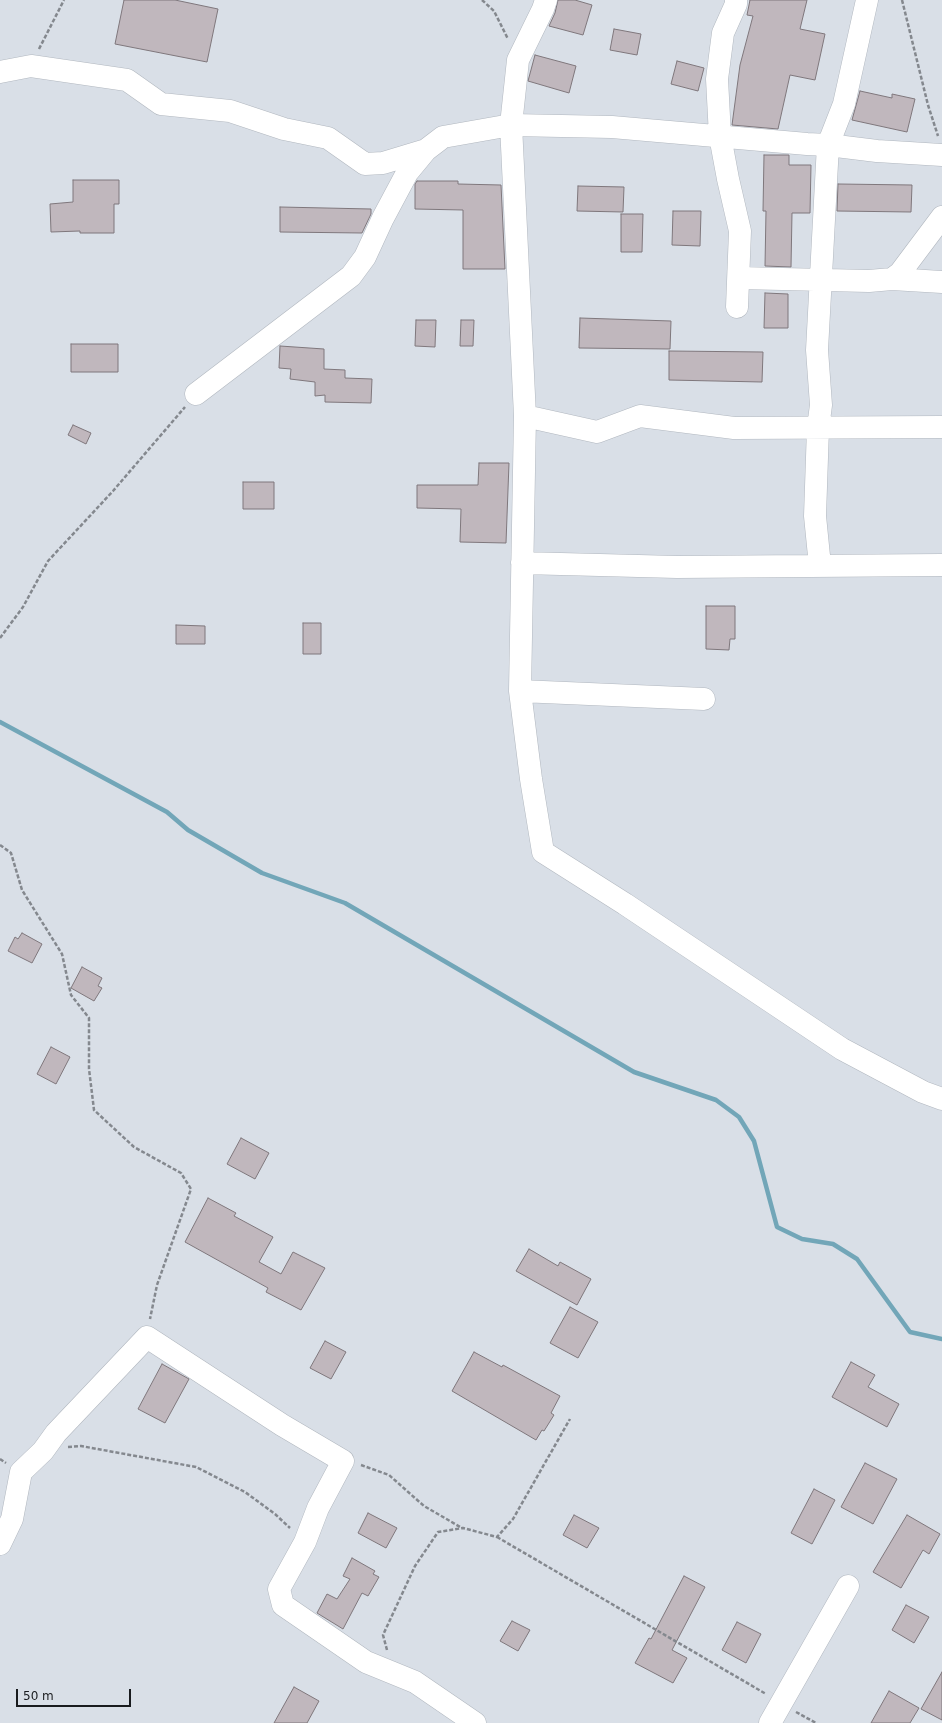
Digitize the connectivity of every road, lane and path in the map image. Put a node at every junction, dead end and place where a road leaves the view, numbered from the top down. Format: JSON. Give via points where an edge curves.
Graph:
{"nodes":[{"id":1,"x":64,"y":0,"type":"edge"},
{"id":2,"x":482,"y":0,"type":"edge"},
{"id":3,"x":546,"y":0,"type":"edge"},
{"id":4,"x":736,"y":0,"type":"edge"},
{"id":5,"x":867,"y":0,"type":"edge"},
{"id":6,"x":902,"y":0,"type":"edge"},
{"id":7,"x":518,"y":60,"type":"junction"},
{"id":8,"x":31,"y":66,"type":"junction"},
{"id":9,"x":0,"y":72,"type":"edge"},
{"id":10,"x":511,"y":125,"type":"junction"},
{"id":11,"x":720,"y":136,"type":"junction"},
{"id":12,"x":828,"y":144,"type":"junction"},
{"id":13,"x":941,"y":148,"type":"edge"},
{"id":14,"x":426,"y":150,"type":"junction"},
{"id":15,"x":942,"y":217,"type":"edge"},
{"id":16,"x":739,"y":278,"type":"junction"},
{"id":17,"x":821,"y":279,"type":"junction"},
{"id":18,"x":892,"y":279,"type":"junction"},
{"id":19,"x":942,"y":282,"type":"edge"},
{"id":20,"x":737,"y":307,"type":"dead end"},
{"id":21,"x":196,"y":394,"type":"joint"},
{"id":22,"x":525,"y":416,"type":"junction"},
{"id":23,"x":942,"y":427,"type":"edge"},
{"id":24,"x":818,"y":428,"type":"junction"},
{"id":25,"x":522,"y":563,"type":"junction"},
{"id":26,"x":942,"y":564,"type":"edge"},
{"id":27,"x":820,"y":566,"type":"junction"},
{"id":28,"x":0,"y":638,"type":"edge"},
{"id":29,"x":520,"y":691,"type":"junction"},
{"id":30,"x":704,"y":698,"type":"dead end"},
{"id":31,"x":0,"y":845,"type":"edge"},
{"id":32,"x":942,"y":1099,"type":"edge"},
{"id":33,"x":147,"y":1337,"type":"junction"},
{"id":34,"x":570,"y":1419,"type":"dead end"},
{"id":35,"x":43,"y":1451,"type":"junction"},
{"id":36,"x":343,"y":1461,"type":"junction"},
{"id":37,"x":463,"y":1528,"type":"junction"},
{"id":38,"x":497,"y":1537,"type":"junction"},
{"id":39,"x":305,"y":1542,"type":"junction"},
{"id":40,"x":0,"y":1544,"type":"edge"},
{"id":41,"x":848,"y":1586,"type":"dead end"},
{"id":42,"x":394,"y":1674,"type":"junction"},
{"id":43,"x":781,"y":1703,"type":"junction"},
{"id":44,"x":475,"y":1723,"type":"edge"},
{"id":45,"x":770,"y":1723,"type":"edge"},
{"id":46,"x":816,"y":1723,"type":"edge"}],
"edges":[{"from":1,"to":8,"type":"path"},
{"from":2,"to":7,"type":"path","via":[[494,11]]},
{"from":3,"to":7,"type":"street"},
{"from":4,"to":11,"type":"street","via":[[723,33],[717,79]]},
{"from":5,"to":12,"type":"street","via":[[844,104]]},
{"from":6,"to":13,"type":"path"},
{"from":7,"to":10,"type":"street"},
{"from":8,"to":9,"type":"street"},
{"from":8,"to":14,"type":"street","via":[[127,80],[161,104],[230,111],[284,129],[328,138],[365,164],[383,163]]},
{"from":10,"to":11,"type":"street","via":[[612,127]]},
{"from":10,"to":14,"type":"street","via":[[444,137]]},
{"from":10,"to":22,"type":"street"},
{"from":11,"to":12,"type":"street"},
{"from":11,"to":16,"type":"street","via":[[740,231]]},
{"from":12,"to":13,"type":"street","via":[[877,151]]},
{"from":12,"to":17,"type":"street"},
{"from":14,"to":21,"type":"street","via":[[407,173],[365,257],[351,276]]},
{"from":15,"to":18,"type":"street","via":[[900,273]]},
{"from":16,"to":17,"type":"street"},
{"from":16,"to":20,"type":"street"},
{"from":17,"to":18,"type":"street"},
{"from":17,"to":24,"type":"street","via":[[817,350],[821,404]]},
{"from":18,"to":19,"type":"street"},
{"from":21,"to":28,"type":"path","via":[[113,491],[48,561],[23,607]]},
{"from":22,"to":24,"type":"street","via":[[597,432],[640,416],[734,428]]},
{"from":22,"to":25,"type":"street"},
{"from":23,"to":24,"type":"street"},
{"from":24,"to":27,"type":"street","via":[[815,516]]},
{"from":25,"to":27,"type":"street","via":[[677,567]]},
{"from":25,"to":29,"type":"street"},
{"from":26,"to":27,"type":"street"},
{"from":29,"to":30,"type":"street"},
{"from":29,"to":32,"type":"street","via":[[543,852],[842,1048],[923,1092]]},
{"from":31,"to":33,"type":"path","via":[[11,853],[22,890],[62,954],[71,996],[89,1018],[89,1069],[94,1110],[134,1147],[181,1173],[191,1189],[157,1285]]},
{"from":33,"to":35,"type":"street","via":[[56,1433]]},
{"from":33,"to":36,"type":"street","via":[[282,1425]]},
{"from":34,"to":38,"type":"path","via":[[513,1519]]},
{"from":35,"to":39,"type":"path","via":[[80,1446],[196,1467],[245,1492],[275,1514]]},
{"from":35,"to":40,"type":"street","via":[[21,1472],[12,1520]]},
{"from":36,"to":37,"type":"path","via":[[363,1465],[389,1476],[424,1506]]},
{"from":36,"to":39,"type":"street","via":[[318,1508]]},
{"from":37,"to":38,"type":"path"},
{"from":37,"to":42,"type":"path","via":[[438,1532],[415,1566],[383,1635]]},
{"from":38,"to":43,"type":"path"},
{"from":39,"to":42,"type":"street","via":[[279,1589],[283,1605],[366,1662]]},
{"from":41,"to":43,"type":"street"},
{"from":42,"to":44,"type":"street","via":[[415,1682]]},
{"from":43,"to":45,"type":"street"},
{"from":43,"to":46,"type":"path"}]}
